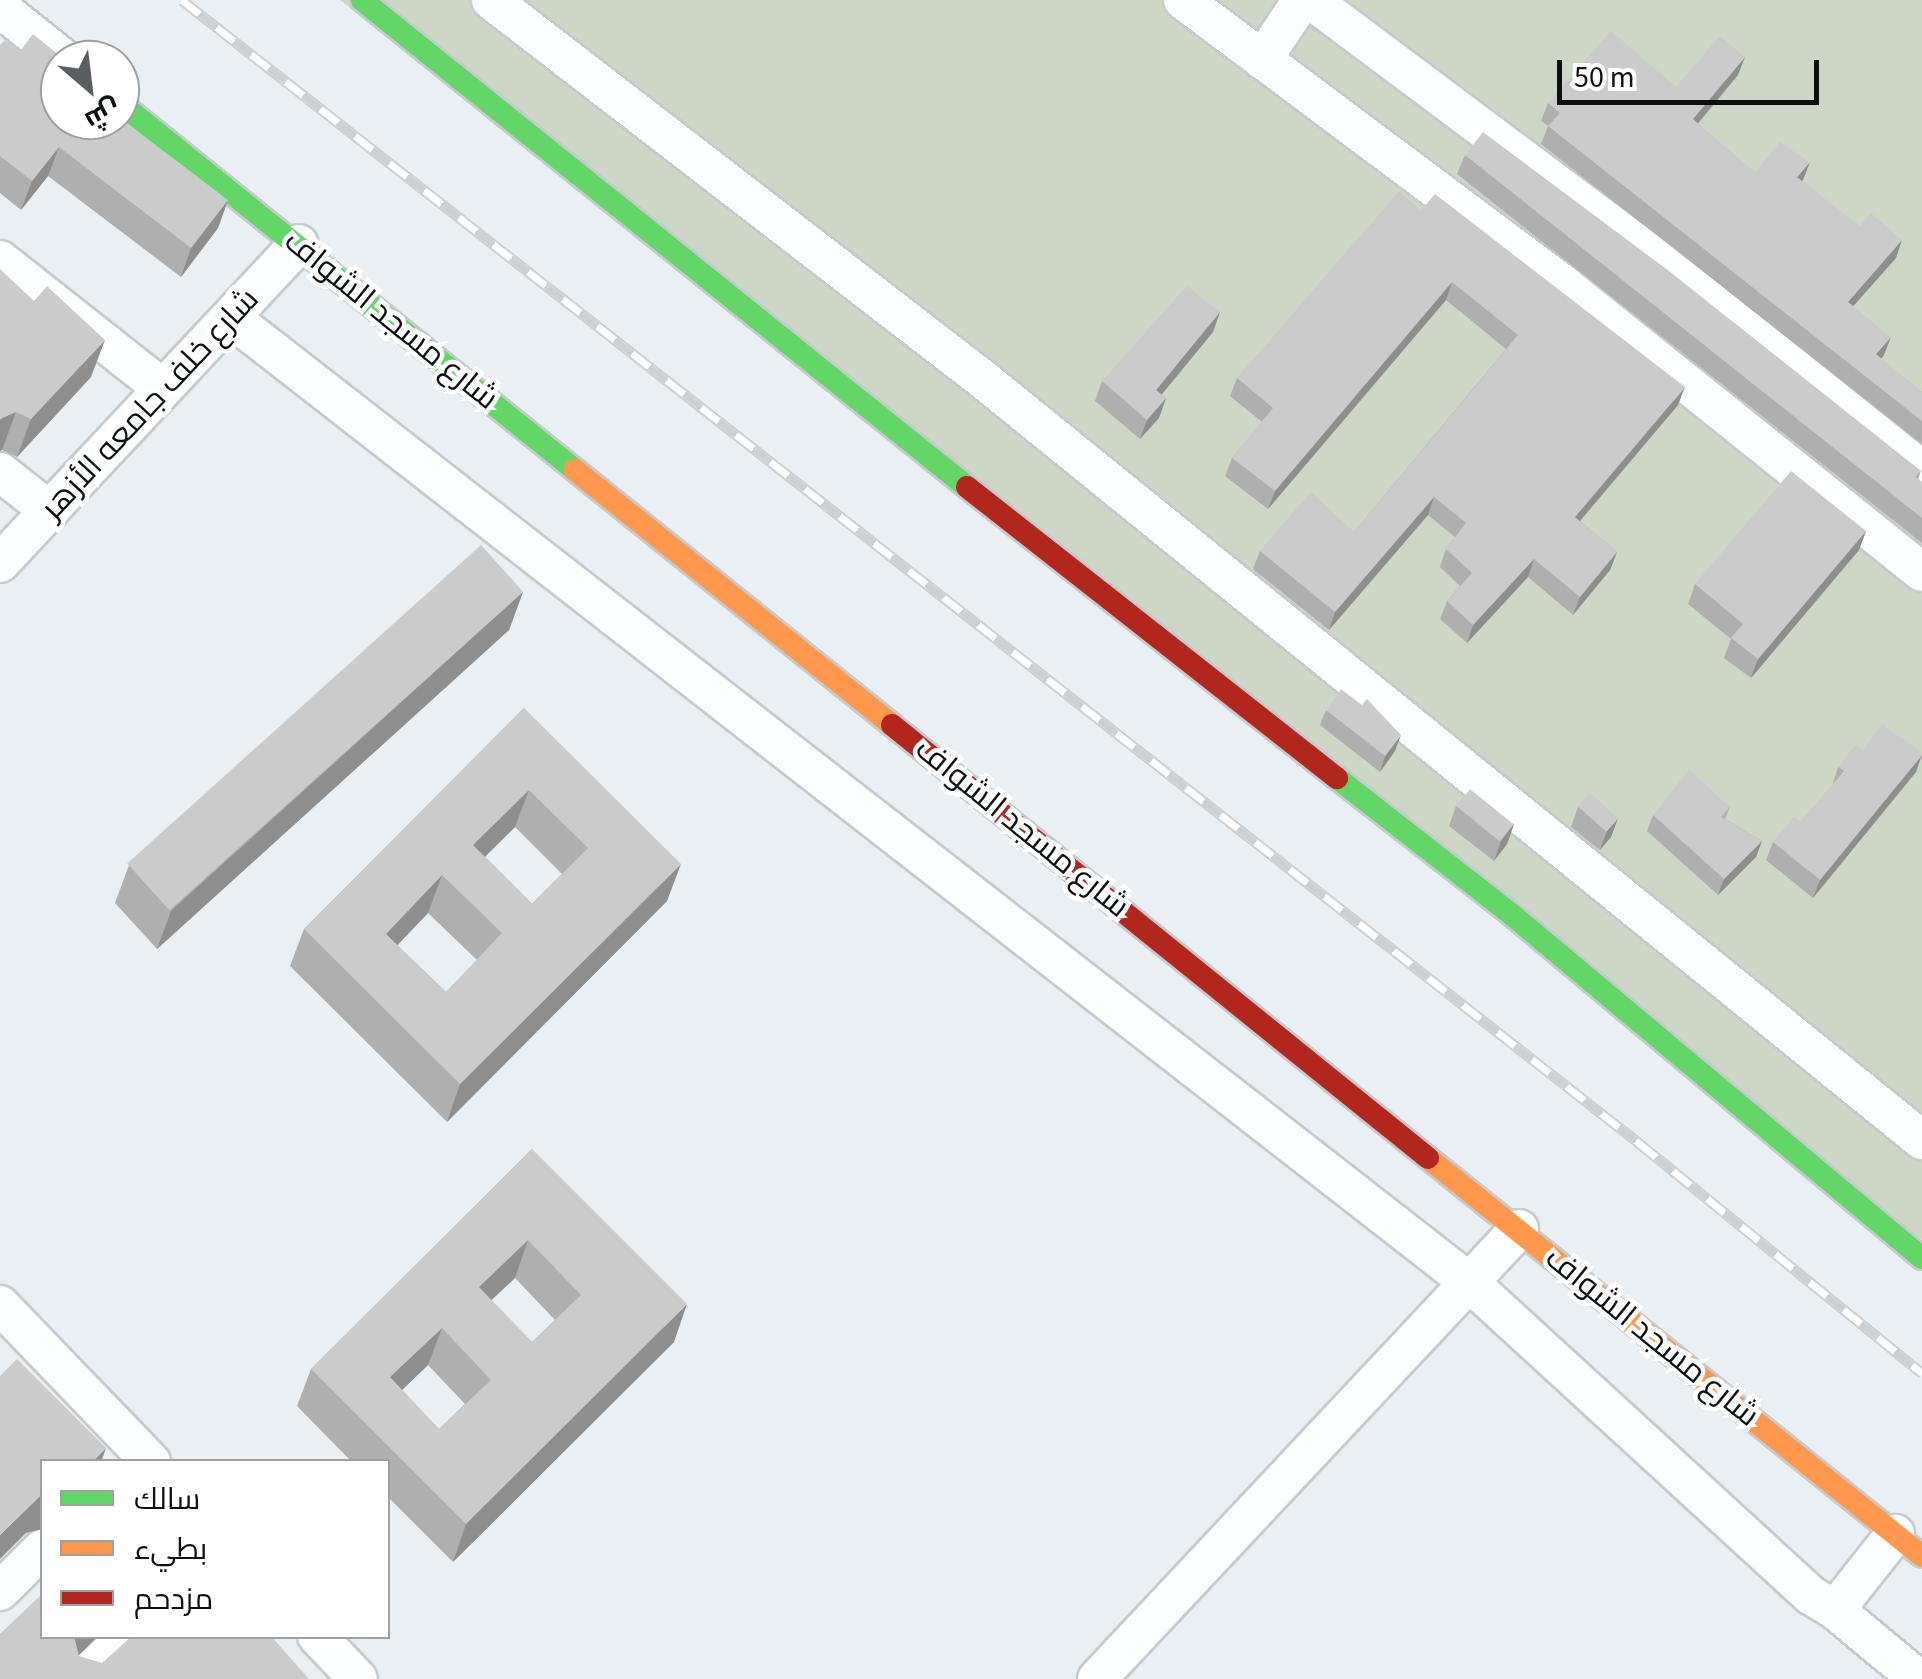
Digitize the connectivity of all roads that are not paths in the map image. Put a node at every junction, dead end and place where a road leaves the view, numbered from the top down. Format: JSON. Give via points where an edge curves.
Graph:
{"nodes":[{"id":1,"x":362,"y":0,"type":"edge"},
{"id":2,"x":491,"y":0,"type":"edge"},
{"id":3,"x":1182,"y":0,"type":"edge"},
{"id":4,"x":1302,"y":0,"type":"edge"},
{"id":5,"x":1310,"y":0,"type":"edge"},
{"id":6,"x":0,"y":8,"type":"edge"},
{"id":7,"x":41,"y":40,"type":"edge"},
{"id":8,"x":1262,"y":60,"type":"junction"},
{"id":9,"x":140,"y":119,"type":"edge"},
{"id":10,"x":298,"y":244,"type":"junction"},
{"id":11,"x":0,"y":260,"type":"edge"},
{"id":12,"x":231,"y":318,"type":"junction"},
{"id":13,"x":162,"y":388,"type":"junction"},
{"id":14,"x":1922,"y":470,"type":"edge"},
{"id":15,"x":0,"y":472,"type":"edge"},
{"id":16,"x":50,"y":511,"type":"junction"},
{"id":17,"x":0,"y":562,"type":"edge"},
{"id":18,"x":1922,"y":572,"type":"edge"},
{"id":19,"x":1922,"y":1140,"type":"edge"},
{"id":20,"x":1518,"y":1229,"type":"junction"},
{"id":21,"x":1922,"y":1258,"type":"edge"},
{"id":22,"x":1468,"y":1282,"type":"junction"},
{"id":23,"x":6,"y":1322,"type":"edge"},
{"id":24,"x":142,"y":1458,"type":"edge"},
{"id":25,"x":1909,"y":1545,"type":"edge"},
{"id":26,"x":40,"y":1551,"type":"edge"},
{"id":27,"x":0,"y":1591,"type":"edge"},
{"id":28,"x":1834,"y":1610,"type":"junction"},
{"id":29,"x":124,"y":1639,"type":"edge"},
{"id":30,"x":320,"y":1639,"type":"edge"},
{"id":31,"x":350,"y":1676,"type":"edge"},
{"id":32,"x":82,"y":1679,"type":"edge"},
{"id":33,"x":1097,"y":1679,"type":"edge"},
{"id":34,"x":1918,"y":1679,"type":"edge"}],
"edges":[{"from":1,"to":21,"type":"street","via":[[1511,914]]},
{"from":2,"to":19,"type":"street","via":[[985,381]]},
{"from":3,"to":8,"type":"street"},
{"from":4,"to":8,"type":"street"},
{"from":5,"to":14,"type":"street","via":[[1676,273]]},
{"from":6,"to":7,"type":"street"},
{"from":8,"to":18,"type":"street","via":[[1565,286]]},
{"from":9,"to":10,"type":"street","name":"شارع مسجد الشواف"},
{"from":10,"to":12,"type":"street","name":"شارع خلف جامعه الأزهر"},
{"from":10,"to":20,"type":"street","name":"شارع مسجد الشواف"},
{"from":11,"to":13,"type":"street"},
{"from":12,"to":13,"type":"street","name":"شارع خلف جامعه الأزهر"},
{"from":12,"to":22,"type":"street"},
{"from":13,"to":16,"type":"street","name":"شارع خلف جامعه الأزهر"},
{"from":15,"to":16,"type":"street"},
{"from":16,"to":17,"type":"street","name":"شارع خلف جامعه الأزهر"},
{"from":20,"to":22,"type":"street"},
{"from":20,"to":25,"type":"street","name":"شارع مسجد الشواف"},
{"from":22,"to":28,"type":"street"},
{"from":22,"to":33,"type":"street"},
{"from":23,"to":24,"type":"street"},
{"from":25,"to":28,"type":"street"},
{"from":26,"to":27,"type":"street"},
{"from":28,"to":34,"type":"street"},
{"from":29,"to":32,"type":"street"},
{"from":30,"to":31,"type":"street"}]}
